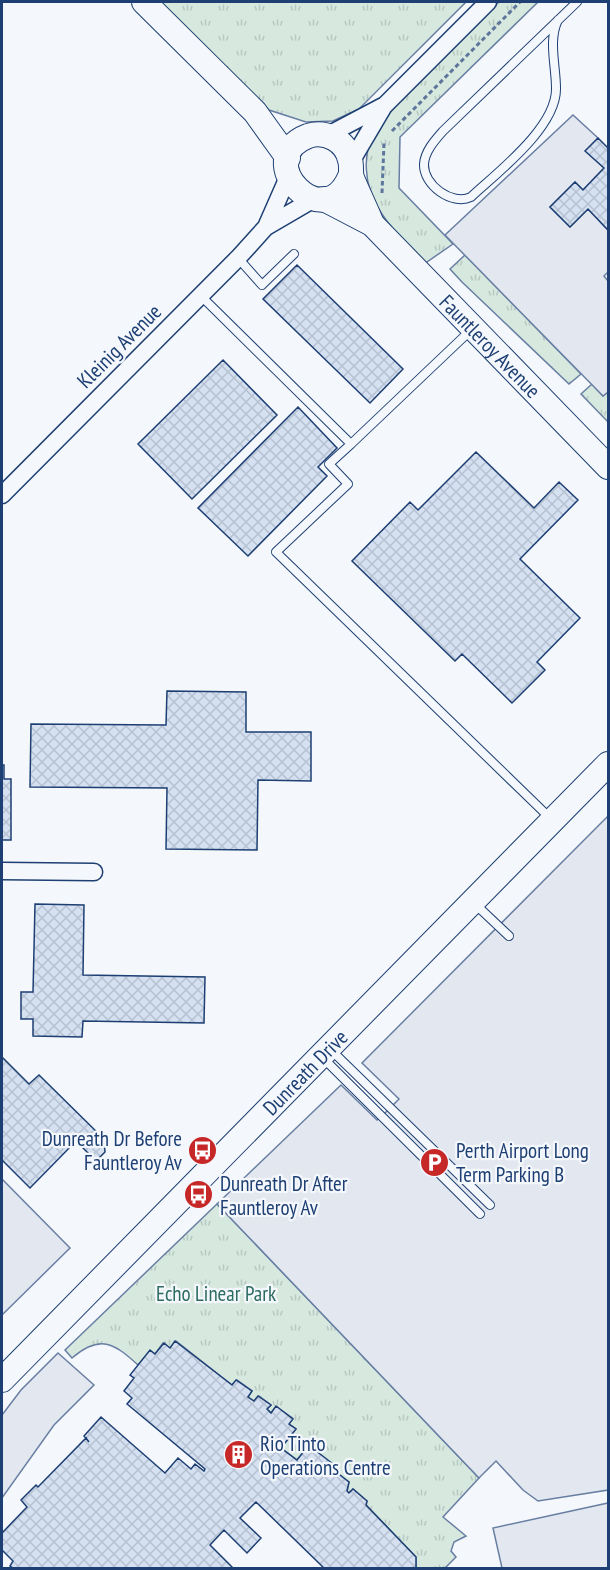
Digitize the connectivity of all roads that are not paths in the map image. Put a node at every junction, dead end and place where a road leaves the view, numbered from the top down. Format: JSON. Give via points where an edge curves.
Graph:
{"nodes":[{"id":1,"x":144,"y":2,"type":"edge"},
{"id":2,"x":488,"y":2,"type":"edge"},
{"id":3,"x":577,"y":2,"type":"edge"},
{"id":4,"x":558,"y":20,"type":"junction"},
{"id":5,"x":384,"y":106,"type":"junction"},
{"id":6,"x":255,"y":112,"type":"junction"},
{"id":7,"x":319,"y":135,"type":"junction"},
{"id":8,"x":288,"y":168,"type":"junction"},
{"id":9,"x":351,"y":168,"type":"junction"},
{"id":10,"x":319,"y":199,"type":"junction"},
{"id":11,"x":372,"y":224,"type":"junction"},
{"id":12,"x":266,"y":227,"type":"junction"},
{"id":13,"x":294,"y":254,"type":"dead end"},
{"id":14,"x":238,"y":258,"type":"junction"},
{"id":15,"x":201,"y":296,"type":"junction"},
{"id":16,"x":472,"y":329,"type":"junction"},
{"id":17,"x":351,"y":444,"type":"junction"},
{"id":18,"x":609,"y":467,"type":"edge"},
{"id":19,"x":2,"y":495,"type":"edge"},
{"id":20,"x":609,"y":764,"type":"edge"},
{"id":21,"x":551,"y":820,"type":"junction"},
{"id":22,"x":2,"y":871,"type":"edge"},
{"id":23,"x":94,"y":872,"type":"dead end"},
{"id":24,"x":471,"y":901,"type":"junction"},
{"id":25,"x":509,"y":936,"type":"dead end"},
{"id":26,"x":324,"y":1050,"type":"junction"},
{"id":27,"x":490,"y":1205,"type":"dead end"},
{"id":28,"x":480,"y":1214,"type":"dead end"},
{"id":29,"x":2,"y":1380,"type":"edge"}],
"edges":[{"from":1,"to":6,"type":"main road"},
{"from":2,"to":5,"type":"street"},
{"from":3,"to":4,"type":"lane"},
{"from":4,"to":4,"type":"lane","via":[[553,35],[557,91],[551,114],[541,129],[471,197],[456,201],[449,198],[428,179],[424,164],[432,144]]},
{"from":5,"to":7,"type":"street"},
{"from":5,"to":9,"type":"street"},
{"from":6,"to":7,"type":"main road"},
{"from":6,"to":8,"type":"main road"},
{"from":7,"to":8,"type":"main road","via":[[296,144]]},
{"from":7,"to":9,"type":"main road","via":[[342,144]]},
{"from":8,"to":10,"type":"main road","via":[[296,190]]},
{"from":8,"to":12,"type":"street","name":"Kleinig Avenue"},
{"from":9,"to":10,"type":"main road","via":[[342,190]]},
{"from":9,"to":11,"type":"main road","name":"Fauntleroy Avenue"},
{"from":10,"to":11,"type":"main road","name":"Fauntleroy Avenue"},
{"from":10,"to":12,"type":"street","name":"Kleinig Avenue"},
{"from":11,"to":16,"type":"main road","name":"Fauntleroy Avenue"},
{"from":12,"to":14,"type":"street","name":"Kleinig Avenue"},
{"from":13,"to":14,"type":"lane","via":[[262,285]]},
{"from":14,"to":15,"type":"street","name":"Kleinig Avenue"},
{"from":15,"to":17,"type":"lane"},
{"from":15,"to":19,"type":"street","name":"Kleinig Avenue"},
{"from":16,"to":17,"type":"lane"},
{"from":16,"to":18,"type":"main road","name":"Fauntleroy Avenue"},
{"from":17,"to":21,"type":"lane","via":[[329,464],[348,484],[276,552]]},
{"from":20,"to":21,"type":"main road","name":"Dunreath Drive"},
{"from":21,"to":24,"type":"main road","name":"Dunreath Drive"},
{"from":22,"to":23,"type":"street"},
{"from":24,"to":25,"type":"lane"},
{"from":24,"to":26,"type":"main road","name":"Dunreath Drive"},
{"from":26,"to":27,"type":"lane"},
{"from":26,"to":28,"type":"lane"},
{"from":26,"to":29,"type":"main road","name":"Dunreath Drive"}]}
